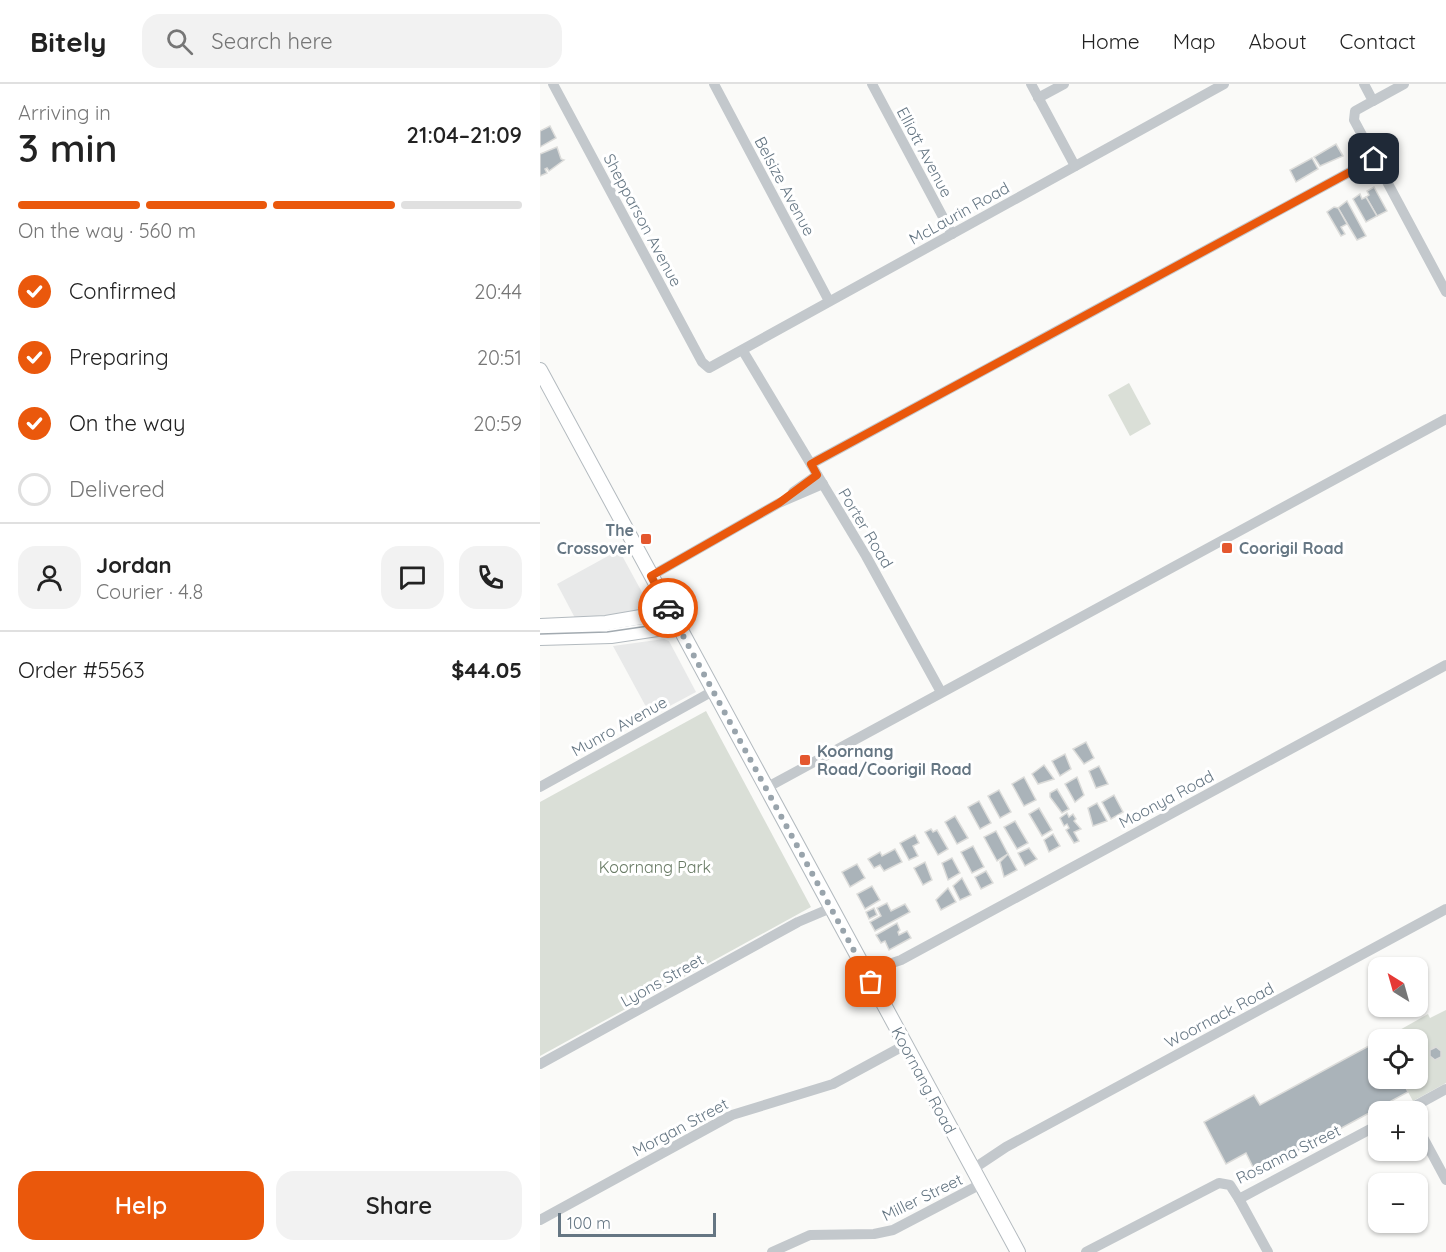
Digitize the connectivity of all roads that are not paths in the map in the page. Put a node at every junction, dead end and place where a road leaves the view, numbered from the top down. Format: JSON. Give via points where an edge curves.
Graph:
{"nodes":[{"id":1,"x":552,"y":84,"type":"edge"},
{"id":2,"x":714,"y":84,"type":"edge"},
{"id":3,"x":872,"y":84,"type":"edge"},
{"id":4,"x":1031,"y":84,"type":"edge"},
{"id":5,"x":1064,"y":84,"type":"edge"},
{"id":6,"x":1224,"y":84,"type":"edge"},
{"id":7,"x":1364,"y":84,"type":"edge"},
{"id":8,"x":1404,"y":84,"type":"edge"},
{"id":9,"x":1038,"y":98,"type":"junction"},
{"id":10,"x":1373,"y":101,"type":"junction"},
{"id":11,"x":1374,"y":159,"type":"junction"},
{"id":12,"x":1075,"y":166,"type":"junction"},
{"id":13,"x":952,"y":234,"type":"junction"},
{"id":14,"x":1446,"y":292,"type":"edge"},
{"id":15,"x":830,"y":302,"type":"junction"},
{"id":16,"x":743,"y":351,"type":"junction"},
{"id":17,"x":709,"y":368,"type":"joint"},
{"id":18,"x":540,"y":370,"type":"edge"},
{"id":19,"x":1446,"y":420,"type":"edge"},
{"id":20,"x":811,"y":464,"type":"junction"},
{"id":21,"x":820,"y":479,"type":"junction"},
{"id":22,"x":651,"y":576,"type":"junction"},
{"id":23,"x":670,"y":612,"type":"junction"},
{"id":24,"x":540,"y":626,"type":"edge"},
{"id":25,"x":677,"y":626,"type":"junction"},
{"id":26,"x":540,"y":638,"type":"edge"},
{"id":27,"x":1446,"y":665,"type":"edge"},
{"id":28,"x":713,"y":691,"type":"junction"},
{"id":29,"x":941,"y":692,"type":"junction"},
{"id":30,"x":540,"y":787,"type":"edge"},
{"id":31,"x":766,"y":788,"type":"junction"},
{"id":32,"x":828,"y":903,"type":"junction"},
{"id":33,"x":1446,"y":909,"type":"edge"},
{"id":34,"x":869,"y":977,"type":"junction"},
{"id":35,"x":905,"y":1045,"type":"junction"},
{"id":36,"x":540,"y":1064,"type":"edge"},
{"id":37,"x":1446,"y":1089,"type":"edge"},
{"id":38,"x":1425,"y":1101,"type":"edge"},
{"id":39,"x":1368,"y":1130,"type":"edge"},
{"id":40,"x":1428,"y":1147,"type":"edge"},
{"id":41,"x":971,"y":1166,"type":"junction"},
{"id":42,"x":1446,"y":1180,"type":"edge"},
{"id":43,"x":981,"y":1184,"type":"junction"},
{"id":44,"x":1239,"y":1199,"type":"junction"},
{"id":45,"x":540,"y":1220,"type":"edge"},
{"id":46,"x":772,"y":1252,"type":"edge"},
{"id":47,"x":1018,"y":1252,"type":"edge"},
{"id":48,"x":1086,"y":1252,"type":"edge"},
{"id":49,"x":1268,"y":1252,"type":"edge"}],
"edges":[{"from":1,"to":17,"type":"street","name":"Shepparson Avenue","via":[[702,362]]},
{"from":2,"to":15,"type":"street","name":"Belsize Avenue"},
{"from":3,"to":13,"type":"street","name":"Elliott Avenue"},
{"from":4,"to":9,"type":"street"},
{"from":5,"to":9,"type":"street"},
{"from":6,"to":12,"type":"street","name":"McLaurin Road"},
{"from":7,"to":10,"type":"street"},
{"from":8,"to":10,"type":"street"},
{"from":9,"to":12,"type":"street"},
{"from":10,"to":11,"type":"street","via":[[1353,116]]},
{"from":11,"to":14,"type":"street"},
{"from":11,"to":20,"type":"street"},
{"from":12,"to":13,"type":"street","name":"McLaurin Road"},
{"from":13,"to":15,"type":"street","name":"McLaurin Road"},
{"from":15,"to":16,"type":"street","name":"McLaurin Road"},
{"from":16,"to":17,"type":"street","name":"McLaurin Road"},
{"from":16,"to":20,"type":"street","name":"Porter Road"},
{"from":18,"to":22,"type":"street","name":"Koornang Road"},
{"from":19,"to":29,"type":"street"},
{"from":20,"to":21,"type":"street","name":"Porter Road"},
{"from":21,"to":22,"type":"street"},
{"from":21,"to":29,"type":"street","name":"Porter Road"},
{"from":22,"to":23,"type":"street","name":"Koornang Road"},
{"from":23,"to":24,"type":"street","via":[[606,623]]},
{"from":23,"to":25,"type":"street","name":"Koornang Road"},
{"from":25,"to":26,"type":"street","via":[[611,636]]},
{"from":25,"to":28,"type":"street","name":"Koornang Road"},
{"from":27,"to":34,"type":"street","name":"Moonya Road"},
{"from":28,"to":30,"type":"street","name":"Munro Avenue"},
{"from":28,"to":31,"type":"street","name":"Koornang Road"},
{"from":29,"to":31,"type":"street"},
{"from":31,"to":32,"type":"street","name":"Koornang Road"},
{"from":32,"to":34,"type":"street","name":"Koornang Road"},
{"from":32,"to":36,"type":"street","name":"Lyons Street"},
{"from":33,"to":41,"type":"street","name":"Woornack Road"},
{"from":34,"to":35,"type":"street","name":"Koornang Road"},
{"from":35,"to":41,"type":"street","name":"Koornang Road"},
{"from":35,"to":45,"type":"street","name":"Morgan Street","via":[[833,1084],[732,1115]]},
{"from":37,"to":38,"type":"street"},
{"from":39,"to":44,"type":"street","name":"Rosanna Street"},
{"from":40,"to":42,"type":"street"},
{"from":41,"to":43,"type":"street","name":"Koornang Road"},
{"from":43,"to":46,"type":"street","name":"Miller Street","via":[[892,1230],[810,1235]]},
{"from":43,"to":47,"type":"street","name":"Koornang Road"},
{"from":44,"to":48,"type":"street","name":"Rosanna Street","via":[[1226,1183],[1215,1184]]},
{"from":44,"to":49,"type":"street"}]}
